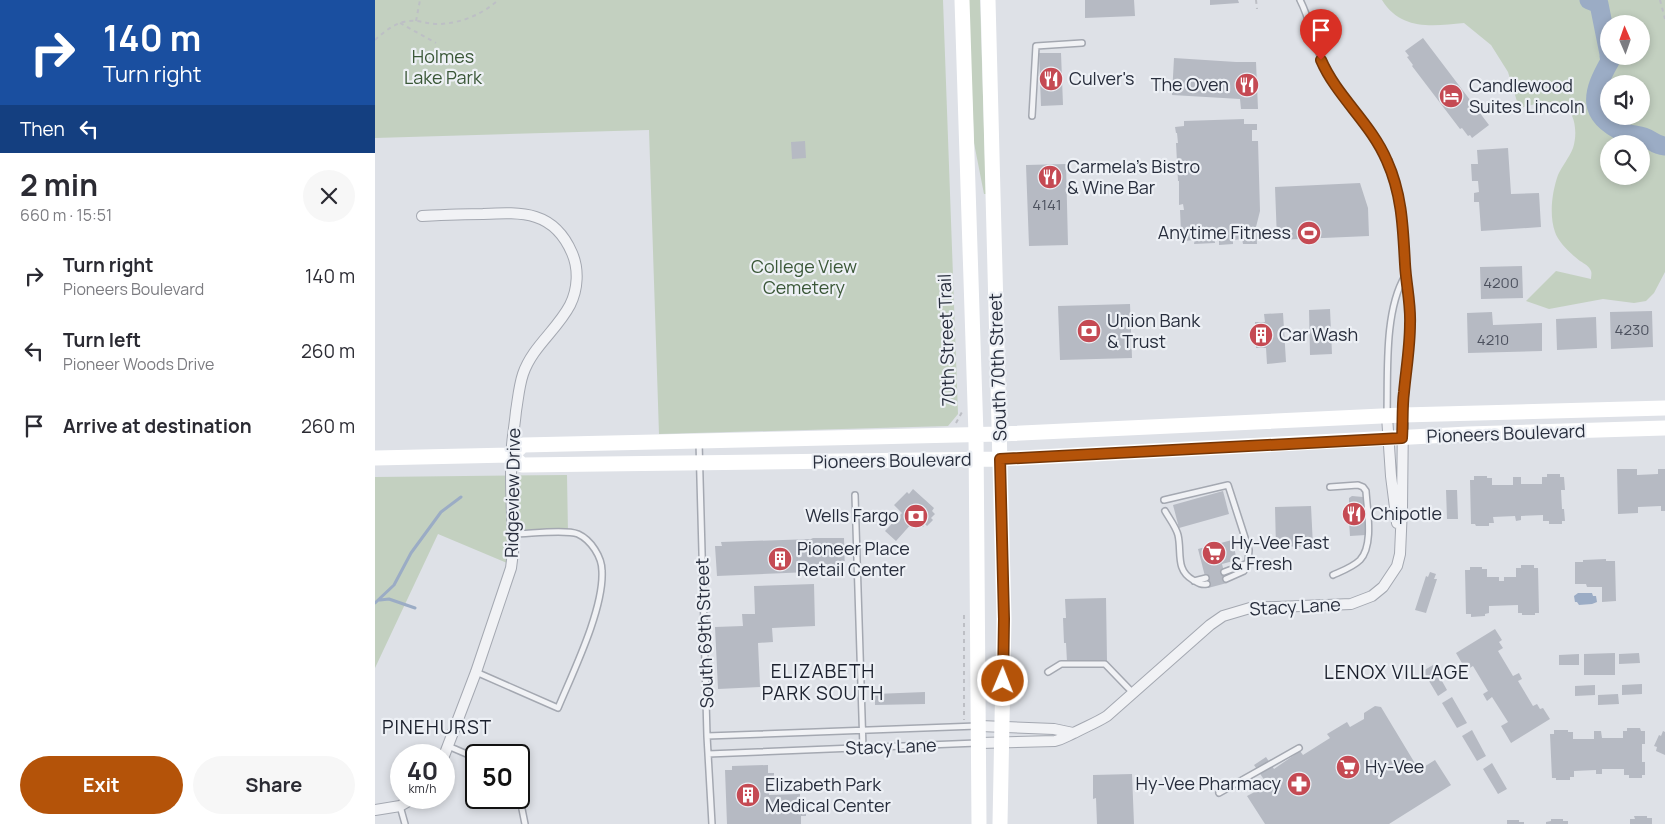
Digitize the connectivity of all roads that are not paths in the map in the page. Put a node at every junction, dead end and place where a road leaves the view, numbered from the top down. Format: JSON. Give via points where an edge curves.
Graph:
{"nodes":[{"id":1,"x":962,"y":0,"type":"edge"},
{"id":2,"x":987,"y":0,"type":"edge"},
{"id":3,"x":1300,"y":0,"type":"edge"},
{"id":4,"x":1081,"y":43,"type":"dead end"},
{"id":5,"x":1032,"y":116,"type":"dead end"},
{"id":6,"x":422,"y":216,"type":"dead end"},
{"id":7,"x":1405,"y":275,"type":"junction"},
{"id":8,"x":1665,"y":408,"type":"edge"},
{"id":9,"x":1403,"y":415,"type":"junction"},
{"id":10,"x":1387,"y":416,"type":"junction"},
{"id":11,"x":1665,"y":428,"type":"edge"},
{"id":12,"x":1000,"y":434,"type":"junction"},
{"id":13,"x":976,"y":435,"type":"junction"},
{"id":14,"x":1395,"y":438,"type":"junction"},
{"id":15,"x":699,"y":442,"type":"junction"},
{"id":16,"x":512,"y":455,"type":"junction"},
{"id":17,"x":375,"y":458,"type":"edge"},
{"id":18,"x":976,"y":459,"type":"junction"},
{"id":19,"x":1000,"y":459,"type":"junction"},
{"id":20,"x":699,"y":462,"type":"junction"},
{"id":21,"x":1329,"y":487,"type":"dead end"},
{"id":22,"x":855,"y":495,"type":"dead end"},
{"id":23,"x":1164,"y":500,"type":"dead end"},
{"id":24,"x":1165,"y":511,"type":"dead end"},
{"id":25,"x":513,"y":534,"type":"junction"},
{"id":26,"x":1248,"y":563,"type":"junction"},
{"id":27,"x":1224,"y":572,"type":"dead end"},
{"id":28,"x":1333,"y":575,"type":"dead end"},
{"id":29,"x":1206,"y":578,"type":"dead end"},
{"id":30,"x":1226,"y":579,"type":"dead end"},
{"id":31,"x":1193,"y":581,"type":"junction"},
{"id":32,"x":1207,"y":584,"type":"dead end"},
{"id":33,"x":476,"y":672,"type":"junction"},
{"id":34,"x":1048,"y":672,"type":"dead end"},
{"id":35,"x":1133,"y":693,"type":"junction"},
{"id":36,"x":972,"y":726,"type":"junction"},
{"id":37,"x":1003,"y":726,"type":"junction"},
{"id":38,"x":863,"y":731,"type":"junction"},
{"id":39,"x":1073,"y":733,"type":"junction"},
{"id":40,"x":707,"y":736,"type":"junction"},
{"id":41,"x":1002,"y":742,"type":"junction"},
{"id":42,"x":980,"y":743,"type":"junction"},
{"id":43,"x":449,"y":744,"type":"edge"},
{"id":44,"x":863,"y":748,"type":"junction"},
{"id":45,"x":1299,"y":748,"type":"dead end"},
{"id":46,"x":708,"y":754,"type":"junction"},
{"id":47,"x":1219,"y":794,"type":"dead end"},
{"id":48,"x":390,"y":808,"type":"edge"},
{"id":49,"x":401,"y":809,"type":"edge"},
{"id":50,"x":522,"y":809,"type":"edge"},
{"id":51,"x":375,"y":810,"type":"edge"},
{"id":52,"x":405,"y":824,"type":"edge"},
{"id":53,"x":525,"y":824,"type":"edge"},
{"id":54,"x":712,"y":824,"type":"edge"},
{"id":55,"x":979,"y":824,"type":"edge"},
{"id":56,"x":1000,"y":824,"type":"edge"}],
"edges":[{"from":1,"to":13,"type":"main road","name":"South 70th Street"},
{"from":2,"to":12,"type":"main road","name":"South 70th Street"},
{"from":3,"to":7,"type":"lane","via":[[1324,66],[1375,138],[1394,177],[1401,211]]},
{"from":4,"to":5,"type":"lane","via":[[1036,46]]},
{"from":6,"to":16,"type":"street","name":"Ridgeview Drive","via":[[527,214],[551,225],[573,256],[576,279],[570,305],[523,372]]},
{"from":7,"to":9,"type":"lane","via":[[1411,324]]},
{"from":7,"to":10,"type":"lane","via":[[1393,307]]},
{"from":8,"to":9,"type":"main road","name":"Pioneers Boulevard"},
{"from":9,"to":10,"type":"main road","name":"Pioneers Boulevard"},
{"from":9,"to":14,"type":"street","name":"Stacy Lane"},
{"from":10,"to":12,"type":"main road","name":"Pioneers Boulevard"},
{"from":10,"to":14,"type":"street","name":"Stacy Lane"},
{"from":11,"to":14,"type":"main road","name":"Pioneers Boulevard"},
{"from":12,"to":13,"type":"main road","name":"Pioneers Boulevard"},
{"from":12,"to":19,"type":"main road","name":"South 70th Street"},
{"from":13,"to":15,"type":"main road","name":"Pioneers Boulevard"},
{"from":13,"to":18,"type":"main road","name":"South 70th Street"},
{"from":14,"to":19,"type":"main road","name":"Pioneers Boulevard"},
{"from":14,"to":35,"type":"street","name":"Stacy Lane","via":[[1394,504],[1400,552],[1397,566],[1383,587],[1372,596],[1351,604],[1256,607],[1230,614],[1210,625]]},
{"from":15,"to":16,"type":"main road","name":"Pioneers Boulevard","via":[[523,445]]},
{"from":15,"to":20,"type":"lane","name":"South 69th Street"},
{"from":16,"to":17,"type":"main road","name":"Pioneers Boulevard"},
{"from":16,"to":20,"type":"main road","name":"Pioneers Boulevard","via":[[522,465]]},
{"from":16,"to":25,"type":"street","name":"Ridgeview Drive"},
{"from":18,"to":19,"type":"main road","name":"Pioneers Boulevard"},
{"from":18,"to":20,"type":"main road","name":"Pioneers Boulevard"},
{"from":18,"to":36,"type":"main road","name":"South 70th Street"},
{"from":19,"to":37,"type":"main road","name":"South 70th Street"},
{"from":20,"to":40,"type":"lane","name":"South 69th Street"},
{"from":21,"to":28,"type":"lane","via":[[1358,485],[1366,491],[1368,543],[1365,553],[1359,561]]},
{"from":22,"to":38,"type":"lane"},
{"from":23,"to":26,"type":"lane","via":[[1228,485],[1249,550]]},
{"from":24,"to":31,"type":"lane","via":[[1178,533],[1181,569]]},
{"from":25,"to":33,"type":"street","name":"Ridgeview Drive","via":[[507,585]]},
{"from":25,"to":33,"type":"lane","via":[[568,533],[578,534],[587,540],[601,562],[603,572],[595,614],[558,708]]},
{"from":26,"to":27,"type":"lane"},
{"from":26,"to":30,"type":"lane","via":[[1245,571]]},
{"from":29,"to":31,"type":"lane"},
{"from":31,"to":32,"type":"lane"},
{"from":33,"to":43,"type":"street","name":"Ridgeview Drive"},
{"from":34,"to":35,"type":"lane","via":[[1061,664],[1105,664]]},
{"from":35,"to":39,"type":"street","name":"Stacy Lane","via":[[1107,716]]},
{"from":36,"to":37,"type":"street","name":"Stacy Lane"},
{"from":36,"to":38,"type":"lane","name":"Stacy Lane"},
{"from":36,"to":42,"type":"main road","name":"South 70th Street"},
{"from":37,"to":39,"type":"street","name":"Stacy Lane"},
{"from":37,"to":41,"type":"main road","name":"South 70th Street"},
{"from":38,"to":40,"type":"lane","name":"Stacy Lane"},
{"from":38,"to":44,"type":"lane"},
{"from":39,"to":41,"type":"street","name":"Stacy Lane","via":[[1055,741]]},
{"from":40,"to":46,"type":"lane","name":"South 69th Street"},
{"from":41,"to":42,"type":"street","name":"Stacy Lane"},
{"from":41,"to":56,"type":"main road","name":"South 70th Street"},
{"from":42,"to":44,"type":"lane","name":"Stacy Lane"},
{"from":42,"to":55,"type":"main road","name":"South 70th Street"},
{"from":44,"to":46,"type":"lane","name":"Stacy Lane"},
{"from":45,"to":47,"type":"lane"},
{"from":46,"to":54,"type":"lane","name":"South 69th Street"},
{"from":48,"to":51,"type":"street"},
{"from":49,"to":52,"type":"lane"},
{"from":50,"to":53,"type":"lane"}]}
